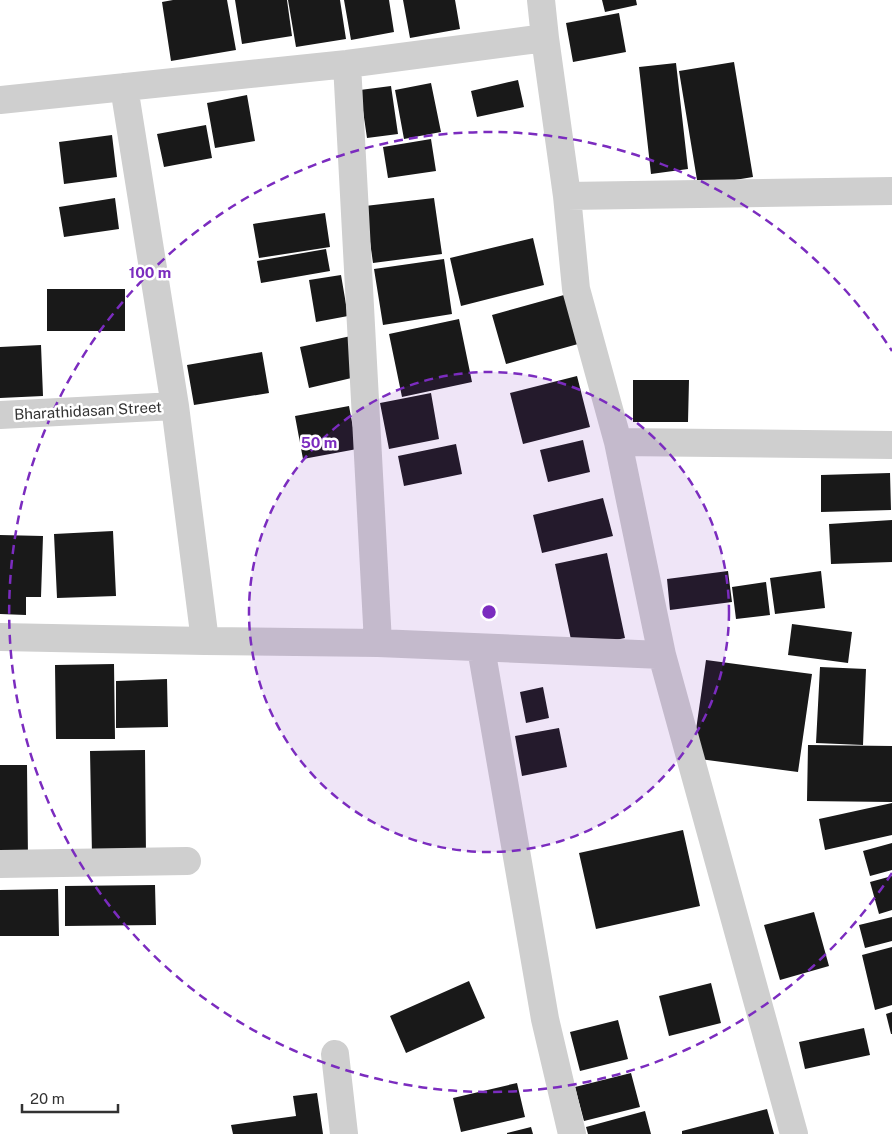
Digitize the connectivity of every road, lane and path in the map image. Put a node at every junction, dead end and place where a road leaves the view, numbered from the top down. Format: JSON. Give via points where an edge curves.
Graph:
{"nodes":[{"id":1,"x":541,"y":0,"type":"edge"},
{"id":2,"x":545,"y":38,"type":"junction"},
{"id":3,"x":346,"y":64,"type":"junction"},
{"id":4,"x":124,"y":87,"type":"junction"},
{"id":5,"x":0,"y":100,"type":"edge"},
{"id":6,"x":892,"y":191,"type":"edge"},
{"id":7,"x":566,"y":196,"type":"junction"},
{"id":8,"x":175,"y":406,"type":"junction"},
{"id":9,"x":0,"y":415,"type":"edge"},
{"id":10,"x":618,"y":442,"type":"junction"},
{"id":11,"x":892,"y":445,"type":"edge"},
{"id":12,"x":0,"y":637,"type":"edge"},
{"id":13,"x":205,"y":642,"type":"junction"},
{"id":14,"x":378,"y":643,"type":"junction"},
{"id":15,"x":481,"y":648,"type":"junction"},
{"id":16,"x":662,"y":655,"type":"junction"},
{"id":17,"x":187,"y":861,"type":"dead end"},
{"id":18,"x":0,"y":864,"type":"edge"},
{"id":19,"x":335,"y":1054,"type":"dead end"},
{"id":20,"x":344,"y":1134,"type":"edge"},
{"id":21,"x":572,"y":1134,"type":"edge"},
{"id":22,"x":794,"y":1134,"type":"edge"}],
"edges":[{"from":1,"to":2,"type":"street"},
{"from":2,"to":3,"type":"street"},
{"from":2,"to":7,"type":"street"},
{"from":3,"to":4,"type":"street"},
{"from":3,"to":14,"type":"street"},
{"from":4,"to":5,"type":"street"},
{"from":4,"to":8,"type":"street"},
{"from":6,"to":7,"type":"street"},
{"from":7,"to":10,"type":"street","via":[[576,289]]},
{"from":8,"to":9,"type":"street","name":"Bharathidasan Street"},
{"from":8,"to":13,"type":"street"},
{"from":10,"to":11,"type":"street"},
{"from":10,"to":16,"type":"street"},
{"from":12,"to":13,"type":"street"},
{"from":13,"to":14,"type":"street"},
{"from":14,"to":15,"type":"street"},
{"from":15,"to":16,"type":"street"},
{"from":15,"to":21,"type":"street","via":[[545,1019]]},
{"from":16,"to":22,"type":"street"},
{"from":17,"to":18,"type":"street"},
{"from":19,"to":20,"type":"street"}]}
